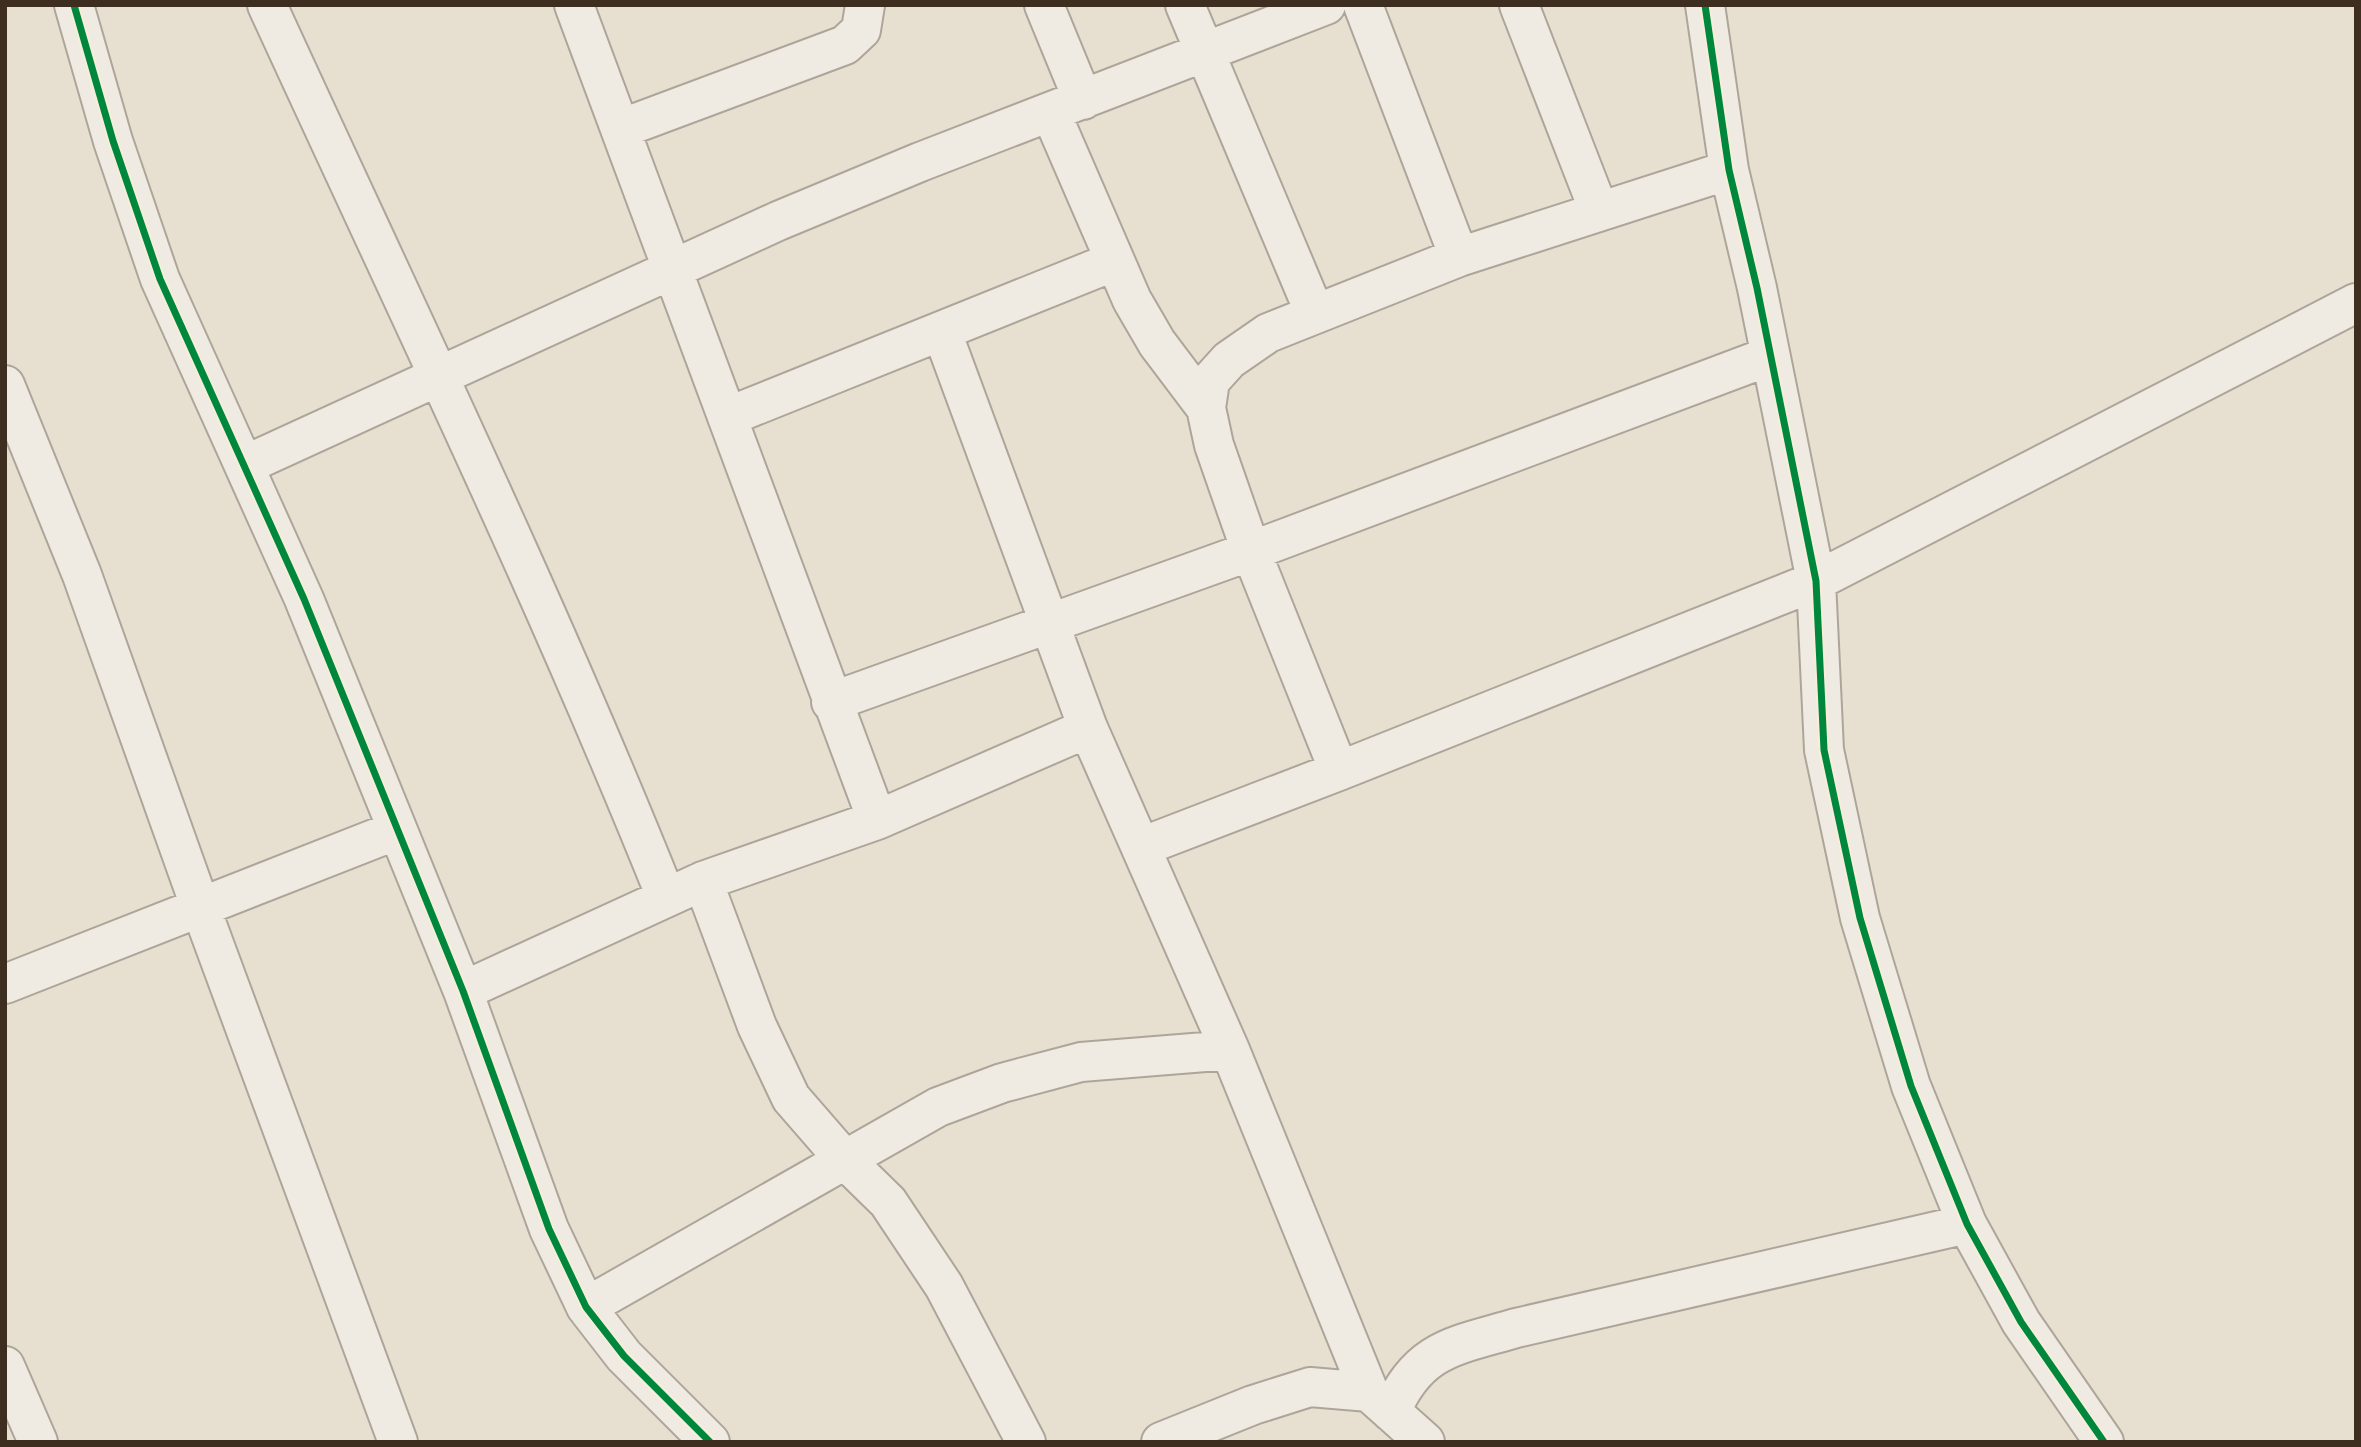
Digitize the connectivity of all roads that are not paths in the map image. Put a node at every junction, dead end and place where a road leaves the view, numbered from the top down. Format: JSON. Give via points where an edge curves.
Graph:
{"nodes":[{"id":1,"x":74,"y":5,"type":"edge"},
{"id":2,"x":267,"y":5,"type":"edge"},
{"id":3,"x":574,"y":5,"type":"edge"},
{"id":4,"x":865,"y":5,"type":"edge"},
{"id":5,"x":1044,"y":5,"type":"edge"},
{"id":6,"x":1185,"y":5,"type":"edge"},
{"id":7,"x":1326,"y":5,"type":"edge"},
{"id":8,"x":1363,"y":5,"type":"edge"},
{"id":9,"x":1519,"y":5,"type":"edge"},
{"id":10,"x":1705,"y":5,"type":"edge"},
{"id":11,"x":1205,"y":51,"type":"junction"},
{"id":12,"x":1067,"y":106,"type":"junction"},
{"id":13,"x":620,"y":129,"type":"junction"},
{"id":14,"x":1730,"y":170,"type":"junction"},
{"id":15,"x":1599,"y":211,"type":"junction"},
{"id":16,"x":1459,"y":257,"type":"junction"},
{"id":17,"x":1115,"y":261,"type":"junction"},
{"id":18,"x":672,"y":269,"type":"junction"},
{"id":19,"x":2356,"y":303,"type":"edge"},
{"id":20,"x":1315,"y":314,"type":"junction"},
{"id":21,"x":942,"y":332,"type":"junction"},
{"id":22,"x":1770,"y":356,"type":"junction"},
{"id":23,"x":439,"y":379,"type":"junction"},
{"id":24,"x":5,"y":385,"type":"edge"},
{"id":25,"x":1206,"y":408,"type":"junction"},
{"id":26,"x":727,"y":417,"type":"junction"},
{"id":27,"x":244,"y":466,"type":"junction"},
{"id":28,"x":1251,"y":551,"type":"junction"},
{"id":29,"x":1816,"y":581,"type":"junction"},
{"id":30,"x":1049,"y":623,"type":"junction"},
{"id":31,"x":831,"y":702,"type":"junction"},
{"id":32,"x":1088,"y":728,"type":"junction"},
{"id":33,"x":1339,"y":771,"type":"junction"},
{"id":34,"x":877,"y":820,"type":"junction"},
{"id":35,"x":397,"y":830,"type":"junction"},
{"id":36,"x":1141,"y":847,"type":"junction"},
{"id":37,"x":703,"y":881,"type":"junction"},
{"id":38,"x":666,"y":898,"type":"junction"},
{"id":39,"x":200,"y":906,"type":"junction"},
{"id":40,"x":5,"y":984,"type":"edge"},
{"id":41,"x":463,"y":991,"type":"junction"},
{"id":42,"x":1230,"y":1050,"type":"junction"},
{"id":43,"x":844,"y":1159,"type":"junction"},
{"id":44,"x":1967,"y":1224,"type":"junction"},
{"id":45,"x":586,"y":1307,"type":"junction"},
{"id":46,"x":5,"y":1366,"type":"edge"},
{"id":47,"x":1380,"y":1402,"type":"junction"},
{"id":48,"x":38,"y":1442,"type":"edge"},
{"id":49,"x":398,"y":1442,"type":"edge"},
{"id":50,"x":710,"y":1442,"type":"edge"},
{"id":51,"x":1026,"y":1442,"type":"edge"},
{"id":52,"x":1161,"y":1442,"type":"edge"},
{"id":53,"x":1425,"y":1442,"type":"edge"},
{"id":54,"x":2104,"y":1442,"type":"edge"}],
"edges":[{"from":1,"to":27,"type":"street","via":[[113,141],[160,279]]},
{"from":2,"to":23,"type":"street"},
{"from":3,"to":13,"type":"street"},
{"from":4,"to":13,"type":"street","via":[[861,30],[845,45]]},
{"from":5,"to":12,"type":"street"},
{"from":6,"to":11,"type":"street"},
{"from":7,"to":11,"type":"street"},
{"from":8,"to":16,"type":"street"},
{"from":9,"to":15,"type":"street"},
{"from":10,"to":14,"type":"street"},
{"from":11,"to":12,"type":"street"},
{"from":11,"to":20,"type":"street"},
{"from":12,"to":17,"type":"street"},
{"from":12,"to":18,"type":"street","via":[[907,167]]},
{"from":13,"to":18,"type":"street"},
{"from":14,"to":15,"type":"street"},
{"from":14,"to":22,"type":"street"},
{"from":15,"to":16,"type":"street"},
{"from":16,"to":20,"type":"street"},
{"from":17,"to":21,"type":"street"},
{"from":17,"to":25,"type":"street","via":[[1157,343]]},
{"from":18,"to":23,"type":"street"},
{"from":18,"to":26,"type":"street"},
{"from":19,"to":29,"type":"street"},
{"from":20,"to":25,"type":"street","via":[[1268,333],[1230,360],[1210,381]]},
{"from":21,"to":26,"type":"street"},
{"from":21,"to":30,"type":"street"},
{"from":22,"to":28,"type":"street"},
{"from":22,"to":29,"type":"street"},
{"from":23,"to":27,"type":"street"},
{"from":23,"to":38,"type":"street","via":[[587,702]]},
{"from":24,"to":39,"type":"street","via":[[82,575]]},
{"from":25,"to":28,"type":"street"},
{"from":26,"to":31,"type":"street"},
{"from":27,"to":35,"type":"street","via":[[304,599]]},
{"from":28,"to":30,"type":"street"},
{"from":28,"to":33,"type":"street"},
{"from":29,"to":33,"type":"street"},
{"from":29,"to":44,"type":"street","via":[[1824,750],[1860,918],[1911,1086]]},
{"from":30,"to":31,"type":"street"},
{"from":30,"to":32,"type":"street"},
{"from":31,"to":34,"type":"street"},
{"from":32,"to":34,"type":"street"},
{"from":32,"to":36,"type":"street"},
{"from":33,"to":36,"type":"street"},
{"from":34,"to":37,"type":"street"},
{"from":35,"to":39,"type":"street"},
{"from":35,"to":41,"type":"street"},
{"from":36,"to":42,"type":"street"},
{"from":37,"to":38,"type":"street"},
{"from":37,"to":43,"type":"street","via":[[757,1026],[791,1098]]},
{"from":38,"to":41,"type":"street"},
{"from":39,"to":40,"type":"street"},
{"from":39,"to":49,"type":"street"},
{"from":41,"to":45,"type":"street","via":[[549,1230]]},
{"from":42,"to":43,"type":"street","via":[[1081,1062],[1002,1083],[938,1107]]},
{"from":42,"to":47,"type":"street"},
{"from":43,"to":45,"type":"street"},
{"from":43,"to":51,"type":"street","via":[[888,1202],[944,1286]]},
{"from":44,"to":47,"type":"street","via":[[1516,1328],[1448,1348],[1419,1366]]},
{"from":44,"to":54,"type":"street","via":[[2021,1322]]},
{"from":45,"to":50,"type":"street","via":[[624,1356]]},
{"from":46,"to":48,"type":"street"},
{"from":47,"to":52,"type":"street","via":[[1310,1387]]},
{"from":47,"to":53,"type":"street"}]}
